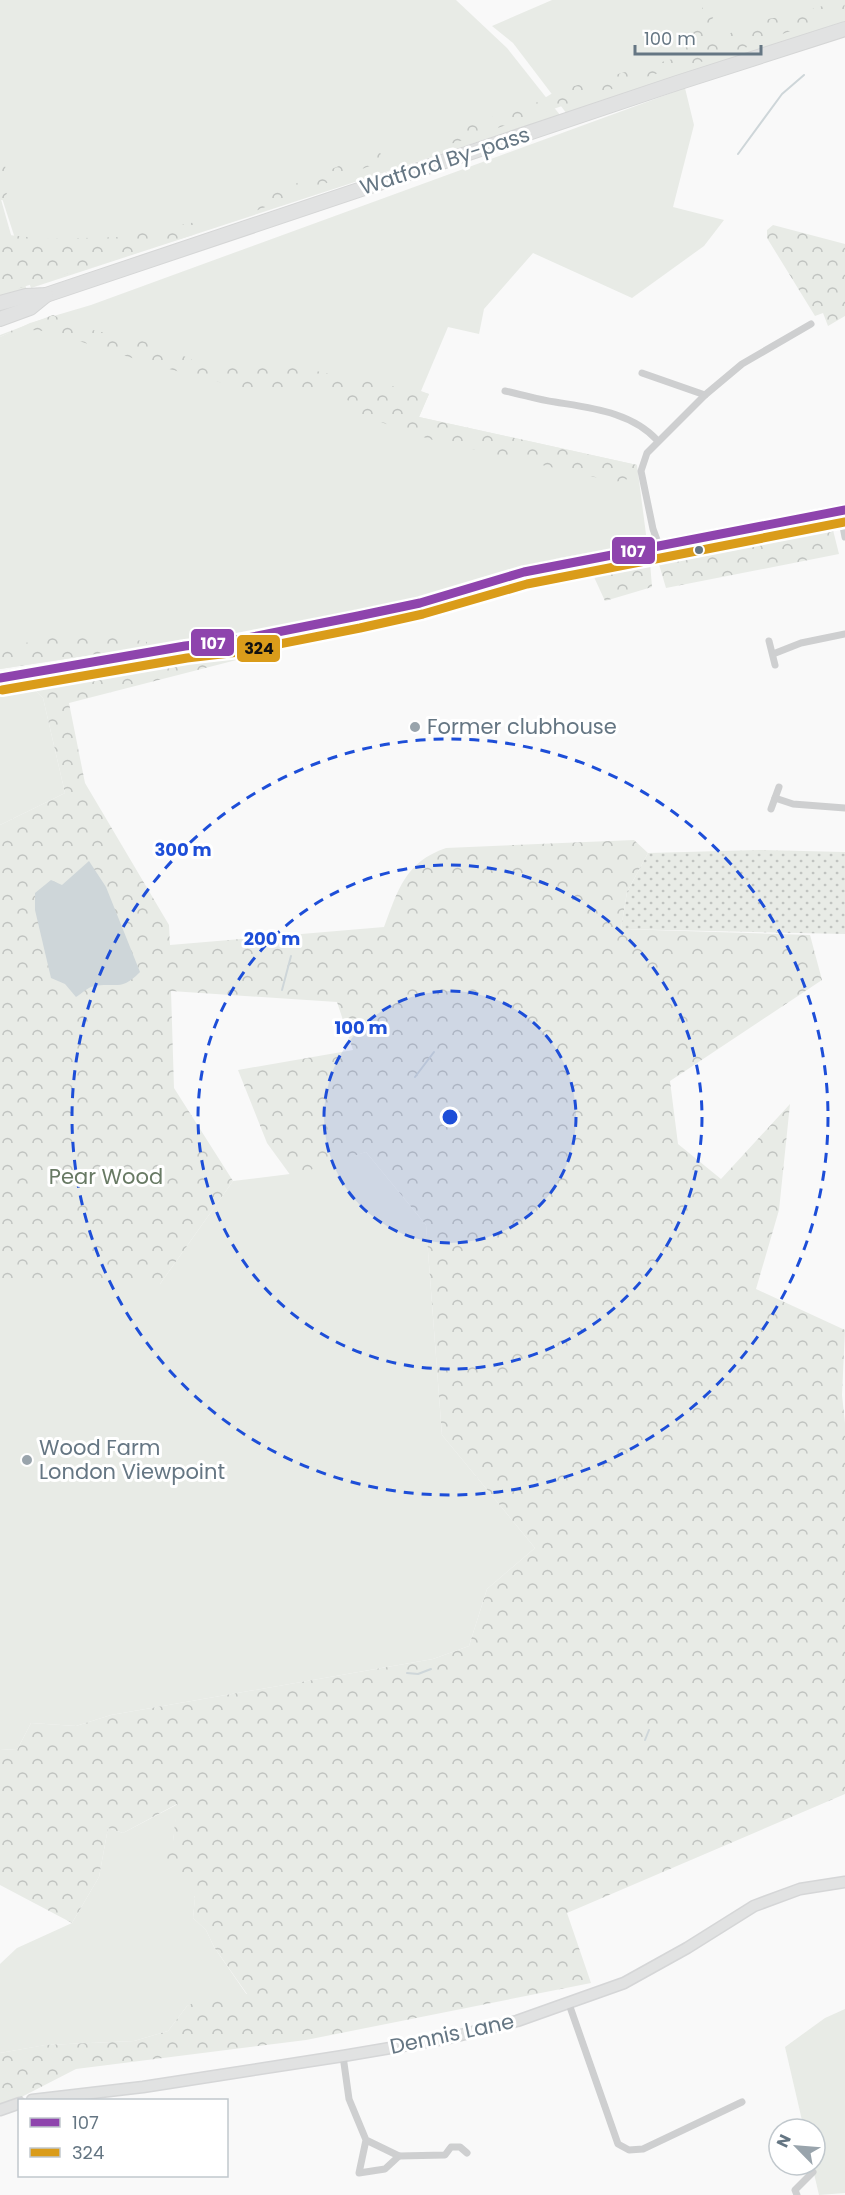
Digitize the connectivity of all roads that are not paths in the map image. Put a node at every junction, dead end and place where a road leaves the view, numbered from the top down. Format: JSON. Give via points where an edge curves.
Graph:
{"nodes":[{"id":1,"x":845,"y":29,"type":"edge"},
{"id":2,"x":46,"y":295,"type":"junction"},
{"id":3,"x":0,"y":303,"type":"edge"},
{"id":4,"x":0,"y":319,"type":"edge"},
{"id":5,"x":811,"y":324,"type":"dead end"},
{"id":6,"x":642,"y":373,"type":"dead end"},
{"id":7,"x":505,"y":391,"type":"dead end"},
{"id":8,"x":705,"y":395,"type":"junction"},
{"id":9,"x":658,"y":441,"type":"junction"},
{"id":10,"x":842,"y":510,"type":"edge"},
{"id":11,"x":845,"y":537,"type":"edge"},
{"id":12,"x":656,"y":546,"type":"junction"},
{"id":13,"x":845,"y":634,"type":"edge"},
{"id":14,"x":770,"y":641,"type":"dead end"},
{"id":15,"x":772,"y":654,"type":"junction"},
{"id":16,"x":775,"y":665,"type":"dead end"},
{"id":17,"x":0,"y":678,"type":"edge"},
{"id":18,"x":779,"y":787,"type":"dead end"},
{"id":19,"x":775,"y":798,"type":"junction"},
{"id":20,"x":845,"y":808,"type":"edge"},
{"id":21,"x":771,"y":809,"type":"dead end"},
{"id":22,"x":845,"y":1882,"type":"edge"},
{"id":23,"x":569,"y":2004,"type":"junction"},
{"id":24,"x":343,"y":2056,"type":"junction"},
{"id":25,"x":41,"y":2099,"type":"edge"},
{"id":26,"x":742,"y":2102,"type":"dead end"},
{"id":27,"x":18,"y":2104,"type":"edge"},
{"id":28,"x":0,"y":2110,"type":"edge"},
{"id":29,"x":366,"y":2139,"type":"junction"},
{"id":30,"x":467,"y":2153,"type":"dead end"},
{"id":31,"x":399,"y":2156,"type":"junction"},
{"id":32,"x":808,"y":2177,"type":"edge"},
{"id":33,"x":797,"y":2195,"type":"edge"}],
"edges":[{"from":1,"to":2,"type":"highway","name":"Watford By-pass"},
{"from":2,"to":3,"type":"highway","name":"Watford By-pass"},
{"from":2,"to":4,"type":"highway","name":"Watford By-pass","via":[[30,308]]},
{"from":5,"to":8,"type":"street","via":[[742,364]]},
{"from":6,"to":8,"type":"street"},
{"from":7,"to":9,"type":"street","via":[[600,408],[636,424]]},
{"from":8,"to":9,"type":"street"},
{"from":9,"to":12,"type":"street","via":[[647,453],[641,471]]},
{"from":10,"to":11,"type":"street"},
{"from":10,"to":12,"type":"street"},
{"from":12,"to":17,"type":"street","via":[[524,572],[420,603],[347,618]]},
{"from":13,"to":15,"type":"street"},
{"from":14,"to":15,"type":"street"},
{"from":15,"to":16,"type":"street"},
{"from":18,"to":19,"type":"street"},
{"from":19,"to":20,"type":"street","via":[[793,804]]},
{"from":19,"to":21,"type":"street"},
{"from":22,"to":23,"type":"street","name":"Dennis Lane","via":[[801,1889],[754,1905],[624,1983]]},
{"from":23,"to":24,"type":"street","name":"Dennis Lane","via":[[449,2038]]},
{"from":23,"to":26,"type":"street","via":[[618,2144],[629,2150],[643,2150]]},
{"from":24,"to":25,"type":"street","name":"Dennis Lane"},
{"from":24,"to":29,"type":"street","via":[[349,2099]]},
{"from":27,"to":28,"type":"street"},
{"from":29,"to":31,"type":"street"},
{"from":29,"to":31,"type":"street","via":[[359,2173],[385,2169]]},
{"from":30,"to":31,"type":"street","via":[[451,2146],[445,2155]]},
{"from":32,"to":33,"type":"street","via":[[795,2190]]}]}
